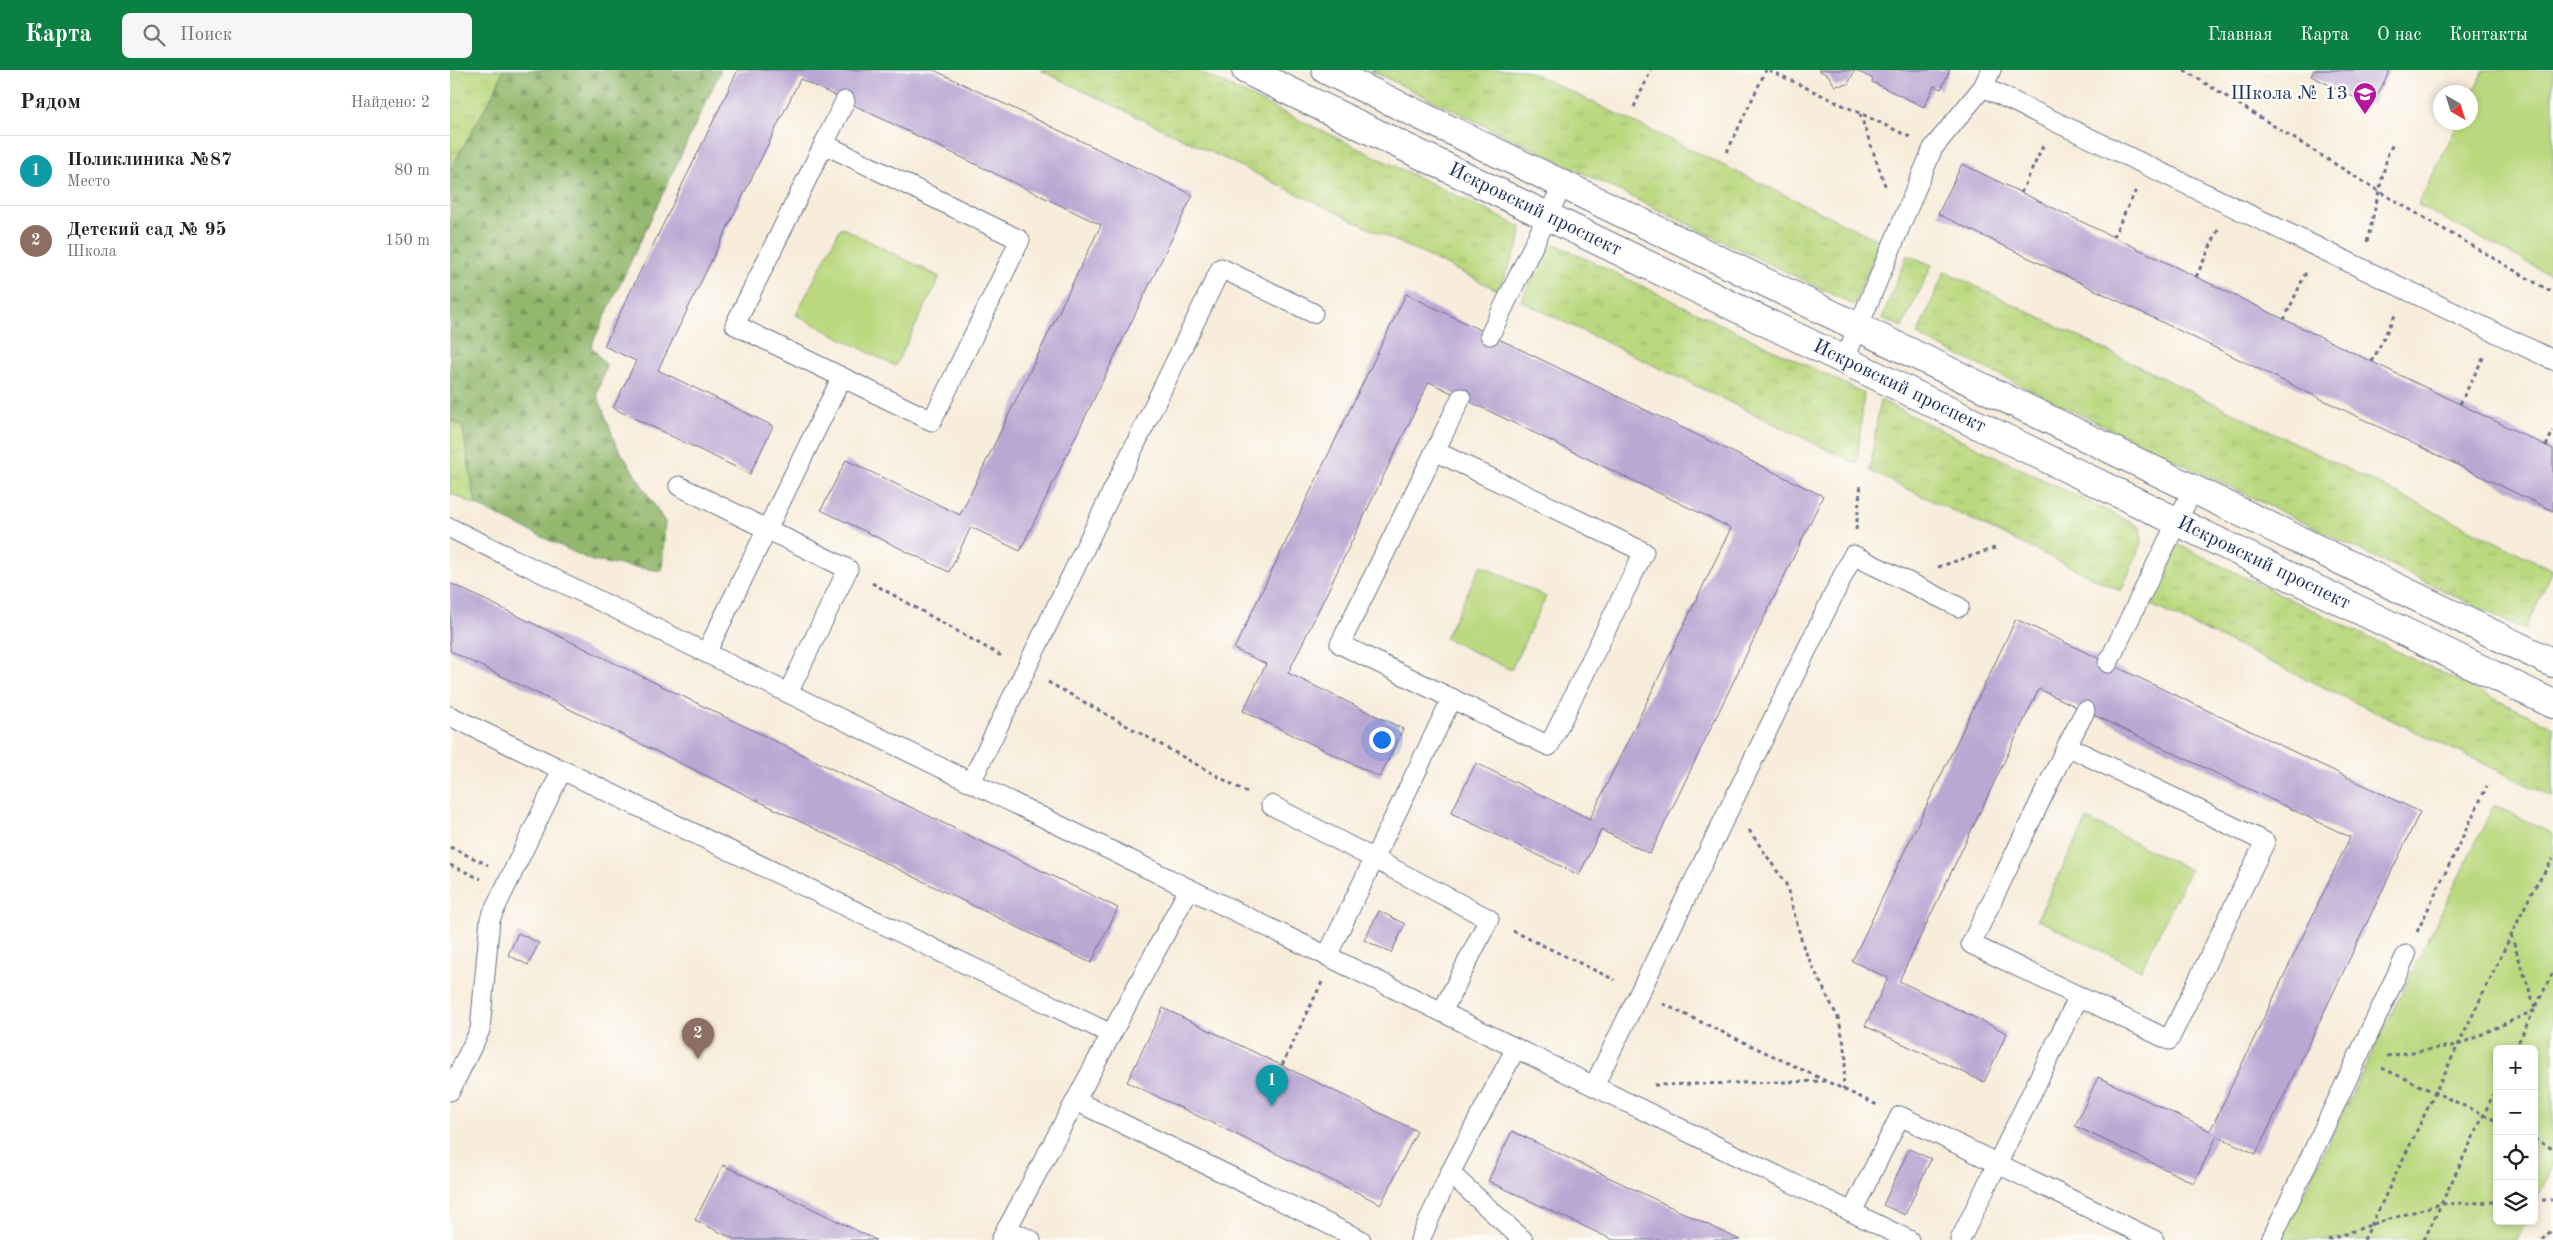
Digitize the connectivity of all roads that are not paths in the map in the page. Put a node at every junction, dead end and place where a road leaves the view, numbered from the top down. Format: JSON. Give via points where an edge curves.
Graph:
{"nodes":[{"id":1,"x":1246,"y":70,"type":"edge"},
{"id":2,"x":1326,"y":70,"type":"edge"},
{"id":3,"x":1987,"y":78,"type":"edge"},
{"id":4,"x":845,"y":101,"type":"dead end"},
{"id":5,"x":824,"y":144,"type":"junction"},
{"id":6,"x":1562,"y":184,"type":"junction"},
{"id":7,"x":1547,"y":216,"type":"junction"},
{"id":8,"x":1313,"y":313,"type":"dead end"},
{"id":9,"x":1859,"y":328,"type":"junction"},
{"id":10,"x":1490,"y":335,"type":"dead end"},
{"id":11,"x":2553,"y":360,"type":"edge"},
{"id":12,"x":1844,"y":361,"type":"junction"},
{"id":13,"x":842,"y":377,"type":"junction"},
{"id":14,"x":1461,"y":398,"type":"dead end"},
{"id":15,"x":1436,"y":451,"type":"junction"},
{"id":16,"x":679,"y":486,"type":"dead end"},
{"id":17,"x":2193,"y":489,"type":"junction"},
{"id":18,"x":2177,"y":520,"type":"junction"},
{"id":19,"x":450,"y":528,"type":"edge"},
{"id":20,"x":767,"y":529,"type":"junction"},
{"id":21,"x":1958,"y":607,"type":"dead end"},
{"id":22,"x":706,"y":653,"type":"junction"},
{"id":23,"x":2108,"y":663,"type":"dead end"},
{"id":24,"x":2553,"y":663,"type":"edge"},
{"id":25,"x":788,"y":693,"type":"junction"},
{"id":26,"x":1452,"y":698,"type":"junction"},
{"id":27,"x":2553,"y":704,"type":"edge"},
{"id":28,"x":2085,"y":711,"type":"dead end"},
{"id":29,"x":450,"y":716,"type":"edge"},
{"id":30,"x":2067,"y":746,"type":"junction"},
{"id":31,"x":562,"y":770,"type":"junction"},
{"id":32,"x":971,"y":782,"type":"junction"},
{"id":33,"x":1271,"y":805,"type":"road end"},
{"id":34,"x":1375,"y":858,"type":"junction"},
{"id":35,"x":1188,"y":889,"type":"junction"},
{"id":36,"x":2406,"y":955,"type":"road end"},
{"id":37,"x":1330,"y":957,"type":"junction"},
{"id":38,"x":2079,"y":996,"type":"junction"},
{"id":39,"x":1442,"y":1012,"type":"junction"},
{"id":40,"x":1111,"y":1034,"type":"junction"},
{"id":41,"x":1516,"y":1048,"type":"junction"},
{"id":42,"x":1594,"y":1086,"type":"junction"},
{"id":43,"x":450,"y":1091,"type":"edge"},
{"id":44,"x":1076,"y":1101,"type":"junction"},
{"id":45,"x":1997,"y":1163,"type":"junction"},
{"id":46,"x":1450,"y":1173,"type":"junction"},
{"id":47,"x":1852,"y":1212,"type":"junction"},
{"id":48,"x":1003,"y":1234,"type":"edge"},
{"id":49,"x":1030,"y":1240,"type":"edge"},
{"id":50,"x":1361,"y":1240,"type":"edge"},
{"id":51,"x":1420,"y":1240,"type":"edge"},
{"id":52,"x":1523,"y":1240,"type":"edge"},
{"id":53,"x":1909,"y":1240,"type":"edge"},
{"id":54,"x":1960,"y":1240,"type":"edge"},
{"id":55,"x":2154,"y":1240,"type":"edge"},
{"id":56,"x":2270,"y":1240,"type":"edge"}],
"edges":[{"from":1,"to":7,"type":"street","name":"Искровский проспект"},
{"from":2,"to":6,"type":"street","name":"Искровский проспект"},
{"from":3,"to":9,"type":"lane","via":[[1933,148]]},
{"from":3,"to":11,"type":"lane","via":[[2055,121]]},
{"from":4,"to":5,"type":"lane"},
{"from":5,"to":13,"type":"lane","via":[[735,325]]},
{"from":5,"to":13,"type":"lane","via":[[1020,240],[932,420]]},
{"from":6,"to":7,"type":"lane"},
{"from":6,"to":9,"type":"street","name":"Искровский проспект"},
{"from":7,"to":10,"type":"lane"},
{"from":7,"to":12,"type":"street","name":"Искровский проспект"},
{"from":8,"to":32,"type":"lane","via":[[1221,268]]},
{"from":9,"to":12,"type":"lane"},
{"from":9,"to":17,"type":"street","name":"Искровский проспект"},
{"from":12,"to":18,"type":"street","name":"Искровский проспект"},
{"from":13,"to":20,"type":"lane"},
{"from":14,"to":15,"type":"lane"},
{"from":15,"to":26,"type":"lane","via":[[1340,644]]},
{"from":15,"to":26,"type":"lane","via":[[1644,552],[1549,746]]},
{"from":16,"to":20,"type":"lane"},
{"from":17,"to":18,"type":"lane"},
{"from":17,"to":24,"type":"street","name":"Искровский проспект"},
{"from":18,"to":23,"type":"lane"},
{"from":18,"to":27,"type":"street","name":"Искровский проспект"},
{"from":19,"to":22,"type":"lane"},
{"from":20,"to":22,"type":"lane"},
{"from":20,"to":25,"type":"lane","via":[[848,569]]},
{"from":21,"to":42,"type":"lane","via":[[1853,556]]},
{"from":22,"to":25,"type":"lane"},
{"from":25,"to":32,"type":"lane"},
{"from":26,"to":34,"type":"lane"},
{"from":28,"to":30,"type":"lane"},
{"from":29,"to":31,"type":"lane"},
{"from":30,"to":38,"type":"lane","via":[[1971,944]]},
{"from":30,"to":38,"type":"lane","via":[[2265,842],[2168,1040]]},
{"from":31,"to":40,"type":"lane"},
{"from":31,"to":43,"type":"lane","via":[[490,919],[480,1030]]},
{"from":32,"to":35,"type":"lane"},
{"from":33,"to":34,"type":"lane"},
{"from":34,"to":37,"type":"lane"},
{"from":34,"to":39,"type":"lane","via":[[1489,919]]},
{"from":35,"to":37,"type":"lane"},
{"from":35,"to":40,"type":"lane"},
{"from":36,"to":56,"type":"lane","via":[[2361,1059]]},
{"from":37,"to":39,"type":"lane"},
{"from":38,"to":45,"type":"lane"},
{"from":39,"to":41,"type":"lane"},
{"from":40,"to":44,"type":"lane"},
{"from":41,"to":42,"type":"lane"},
{"from":41,"to":46,"type":"lane"},
{"from":42,"to":47,"type":"lane"},
{"from":44,"to":48,"type":"lane"},
{"from":44,"to":50,"type":"lane"},
{"from":45,"to":47,"type":"lane","via":[[1900,1116]]},
{"from":45,"to":54,"type":"lane"},
{"from":45,"to":55,"type":"lane"},
{"from":46,"to":51,"type":"lane"},
{"from":46,"to":52,"type":"lane"},
{"from":47,"to":53,"type":"lane"},
{"from":48,"to":49,"type":"lane"}]}
